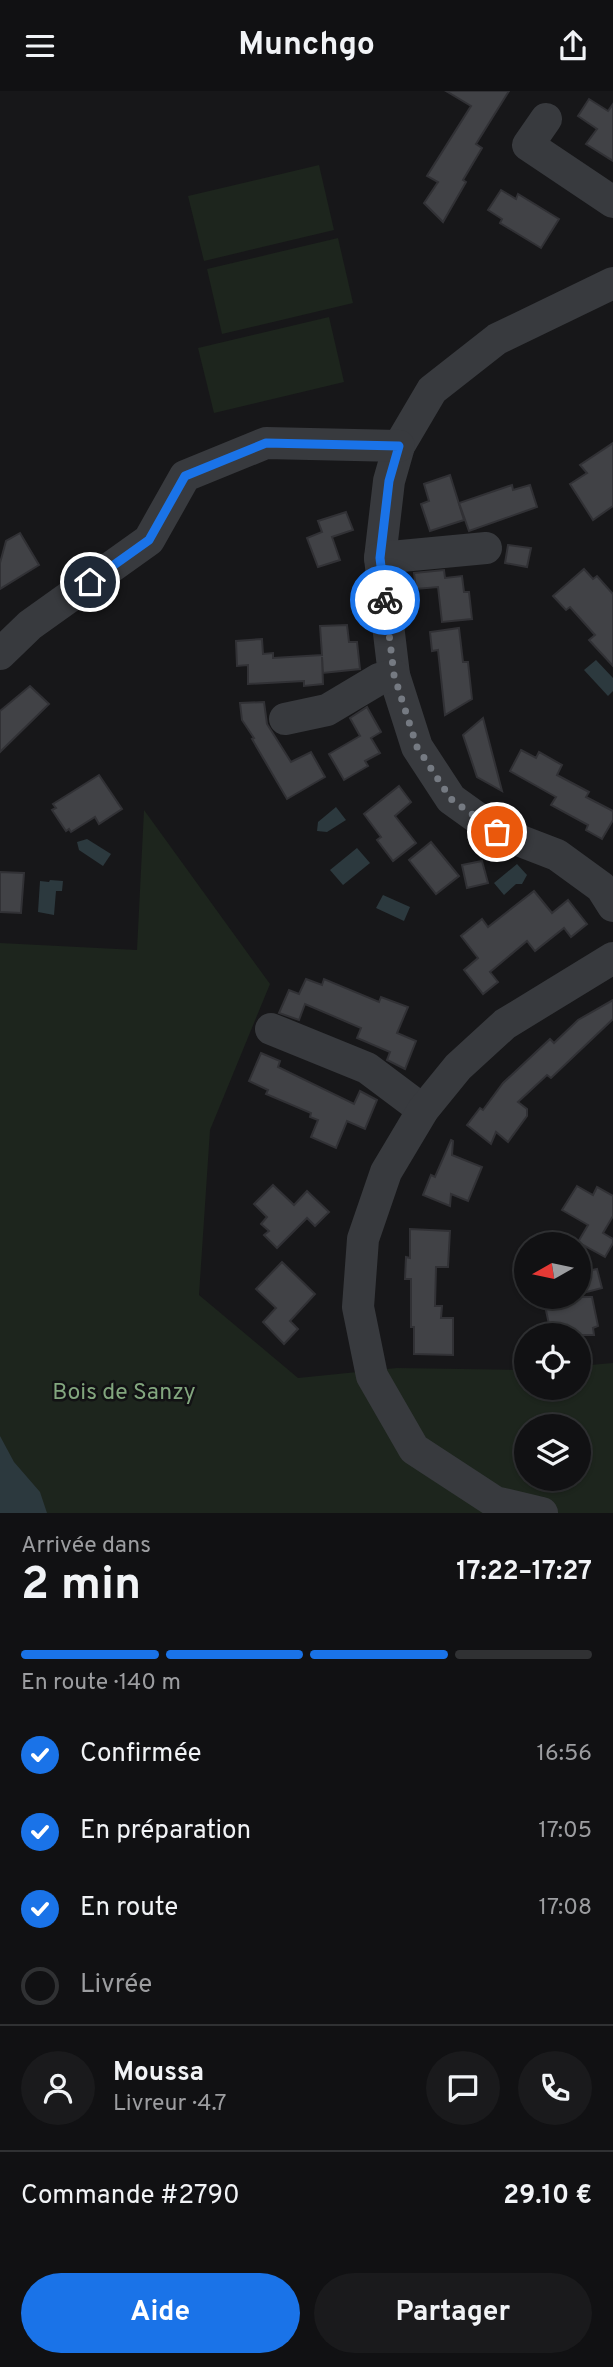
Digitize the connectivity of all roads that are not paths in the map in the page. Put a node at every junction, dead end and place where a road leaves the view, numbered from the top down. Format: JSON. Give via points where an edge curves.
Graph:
{"nodes":[{"id":1,"x":546,"y":120,"type":"dead end"},
{"id":2,"x":613,"y":202,"type":"edge"},
{"id":3,"x":613,"y":282,"type":"edge"},
{"id":4,"x":399,"y":446,"type":"junction"},
{"id":5,"x":486,"y":548,"type":"dead end"},
{"id":6,"x":380,"y":558,"type":"junction"},
{"id":7,"x":0,"y":654,"type":"edge"},
{"id":8,"x":394,"y":675,"type":"junction"},
{"id":9,"x":285,"y":719,"type":"dead end"},
{"id":10,"x":613,"y":906,"type":"edge"},
{"id":11,"x":613,"y":958,"type":"edge"},
{"id":12,"x":271,"y":1029,"type":"dead end"},
{"id":13,"x":423,"y":1110,"type":"junction"},
{"id":14,"x":542,"y":1513,"type":"edge"}],
"edges":[{"from":1,"to":2,"type":"street","via":[[528,145]]},
{"from":3,"to":4,"type":"street","via":[[497,339],[432,390]]},
{"from":4,"to":6,"type":"street","via":[[389,481]]},
{"from":4,"to":7,"type":"street","via":[[266,443],[185,476],[149,540],[30,625]]},
{"from":5,"to":6,"type":"street"},
{"from":6,"to":8,"type":"street"},
{"from":8,"to":9,"type":"street","via":[[327,709]]},
{"from":8,"to":10,"type":"street","via":[[417,747],[451,799],[497,832],[556,855],[601,887]]},
{"from":11,"to":13,"type":"street","via":[[506,1024],[458,1067]]},
{"from":12,"to":13,"type":"street","via":[[367,1068]]},
{"from":13,"to":14,"type":"street","via":[[386,1172],[363,1239],[358,1307],[372,1376],[414,1449],[495,1502]]}]}
